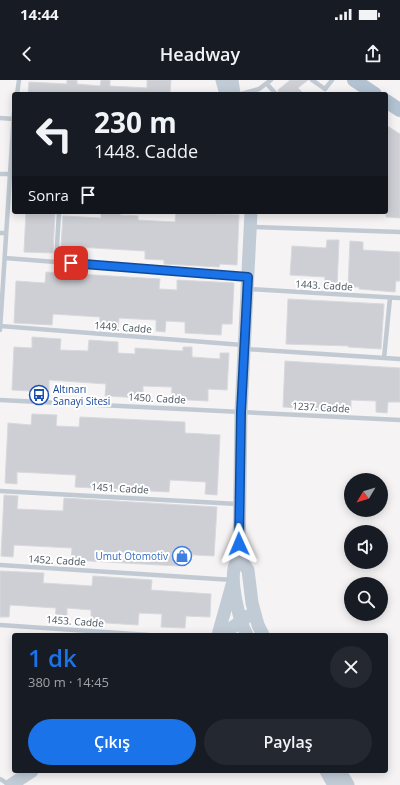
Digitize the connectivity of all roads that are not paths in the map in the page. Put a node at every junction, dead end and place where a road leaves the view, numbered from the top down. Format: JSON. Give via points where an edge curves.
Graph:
{"nodes":[{"id":1,"x":18,"y":80,"type":"edge"},
{"id":2,"x":222,"y":80,"type":"edge"},
{"id":3,"x":232,"y":80,"type":"edge"},
{"id":4,"x":312,"y":80,"type":"edge"},
{"id":5,"x":332,"y":80,"type":"edge"},
{"id":6,"x":354,"y":80,"type":"edge"},
{"id":7,"x":269,"y":82,"type":"edge"},
{"id":8,"x":16,"y":92,"type":"edge"},
{"id":9,"x":225,"y":92,"type":"edge"},
{"id":10,"x":234,"y":92,"type":"edge"},
{"id":11,"x":248,"y":92,"type":"edge"},
{"id":12,"x":274,"y":92,"type":"edge"},
{"id":13,"x":324,"y":92,"type":"edge"},
{"id":14,"x":372,"y":92,"type":"edge"},
{"id":15,"x":388,"y":102,"type":"edge"},
{"id":16,"x":400,"y":110,"type":"edge"},
{"id":17,"x":0,"y":118,"type":"edge"},
{"id":18,"x":12,"y":119,"type":"edge"},
{"id":19,"x":12,"y":141,"type":"edge"},
{"id":20,"x":0,"y":174,"type":"edge"},
{"id":21,"x":9,"y":174,"type":"junction"},
{"id":22,"x":8,"y":194,"type":"junction"},
{"id":23,"x":12,"y":194,"type":"edge"},
{"id":24,"x":59,"y":214,"type":"edge"},
{"id":25,"x":251,"y":214,"type":"edge"},
{"id":26,"x":250,"y":227,"type":"junction"},
{"id":27,"x":400,"y":232,"type":"edge"},
{"id":28,"x":0,"y":233,"type":"edge"},
{"id":29,"x":6,"y":233,"type":"junction"},
{"id":30,"x":5,"y":258,"type":"junction"},
{"id":31,"x":56,"y":262,"type":"junction"},
{"id":32,"x":248,"y":283,"type":"junction"},
{"id":33,"x":390,"y":298,"type":"junction"},
{"id":34,"x":400,"y":298,"type":"edge"},
{"id":35,"x":0,"y":311,"type":"edge"},
{"id":36,"x":0,"y":326,"type":"edge"},
{"id":37,"x":0,"y":330,"type":"edge"},
{"id":38,"x":244,"y":347,"type":"junction"},
{"id":39,"x":384,"y":358,"type":"junction"},
{"id":40,"x":400,"y":359,"type":"edge"},
{"id":41,"x":0,"y":400,"type":"edge"},
{"id":42,"x":241,"y":412,"type":"junction"},
{"id":43,"x":400,"y":420,"type":"edge"},
{"id":44,"x":0,"y":491,"type":"edge"},
{"id":45,"x":238,"y":504,"type":"junction"},
{"id":46,"x":239,"y":558,"type":"junction"},
{"id":47,"x":0,"y":565,"type":"edge"},
{"id":48,"x":233,"y":580,"type":"junction"},
{"id":49,"x":258,"y":624,"type":"edge"},
{"id":50,"x":0,"y":625,"type":"edge"},
{"id":51,"x":244,"y":631,"type":"edge"},
{"id":52,"x":119,"y":633,"type":"edge"},
{"id":53,"x":219,"y":633,"type":"edge"},
{"id":54,"x":233,"y":633,"type":"edge"},
{"id":55,"x":29,"y":773,"type":"edge"},
{"id":56,"x":327,"y":773,"type":"edge"},
{"id":57,"x":341,"y":773,"type":"edge"},
{"id":58,"x":0,"y":779,"type":"edge"},
{"id":59,"x":10,"y":785,"type":"edge"},
{"id":60,"x":334,"y":785,"type":"edge"},
{"id":61,"x":348,"y":785,"type":"edge"}],
"edges":[{"from":1,"to":8,"type":"lane"},
{"from":2,"to":9,"type":"street"},
{"from":3,"to":10,"type":"street"},
{"from":4,"to":13,"type":"lane"},
{"from":5,"to":13,"type":"lane"},
{"from":6,"to":14,"type":"main road"},
{"from":7,"to":11,"type":"lane"},
{"from":7,"to":12,"type":"lane"},
{"from":15,"to":16,"type":"main road"},
{"from":17,"to":18,"type":"lane"},
{"from":19,"to":21,"type":"lane"},
{"from":20,"to":21,"type":"lane"},
{"from":21,"to":22,"type":"lane"},
{"from":22,"to":23,"type":"lane"},
{"from":22,"to":29,"type":"lane"},
{"from":24,"to":31,"type":"lane"},
{"from":25,"to":26,"type":"street"},
{"from":26,"to":27,"type":"lane"},
{"from":26,"to":32,"type":"street"},
{"from":28,"to":29,"type":"lane"},
{"from":29,"to":30,"type":"lane"},
{"from":30,"to":31,"type":"lane","name":"1443. Cadde"},
{"from":30,"to":35,"type":"lane"},
{"from":31,"to":32,"type":"lane","name":"1443. Cadde"},
{"from":32,"to":33,"type":"lane","name":"1443. Cadde"},
{"from":32,"to":38,"type":"street"},
{"from":33,"to":34,"type":"lane","name":"1443. Cadde"},
{"from":33,"to":39,"type":"lane"},
{"from":35,"to":36,"type":"lane"},
{"from":36,"to":37,"type":"lane"},
{"from":36,"to":38,"type":"lane","name":"1449. Cadde"},
{"from":38,"to":39,"type":"lane","name":"1449. Cadde"},
{"from":38,"to":42,"type":"street"},
{"from":39,"to":40,"type":"lane","name":"1449. Cadde"},
{"from":41,"to":42,"type":"lane","name":"1450. Cadde"},
{"from":42,"to":43,"type":"lane","name":"1237. Cadde"},
{"from":42,"to":45,"type":"street"},
{"from":44,"to":45,"type":"lane","name":"1451. Cadde"},
{"from":45,"to":46,"type":"street"},
{"from":46,"to":48,"type":"street","via":[[234,567]]},
{"from":46,"to":49,"type":"street","via":[[248,570]]},
{"from":47,"to":48,"type":"lane","name":"1452. Cadde"},
{"from":48,"to":51,"type":"street"},
{"from":48,"to":53,"type":"street"},
{"from":49,"to":51,"type":"street"},
{"from":50,"to":52,"type":"lane","name":"1453. Cadde"},
{"from":51,"to":54,"type":"street"},
{"from":55,"to":59,"type":"street"},
{"from":56,"to":60,"type":"street"},
{"from":57,"to":61,"type":"street"},
{"from":58,"to":59,"type":"lane"}]}
